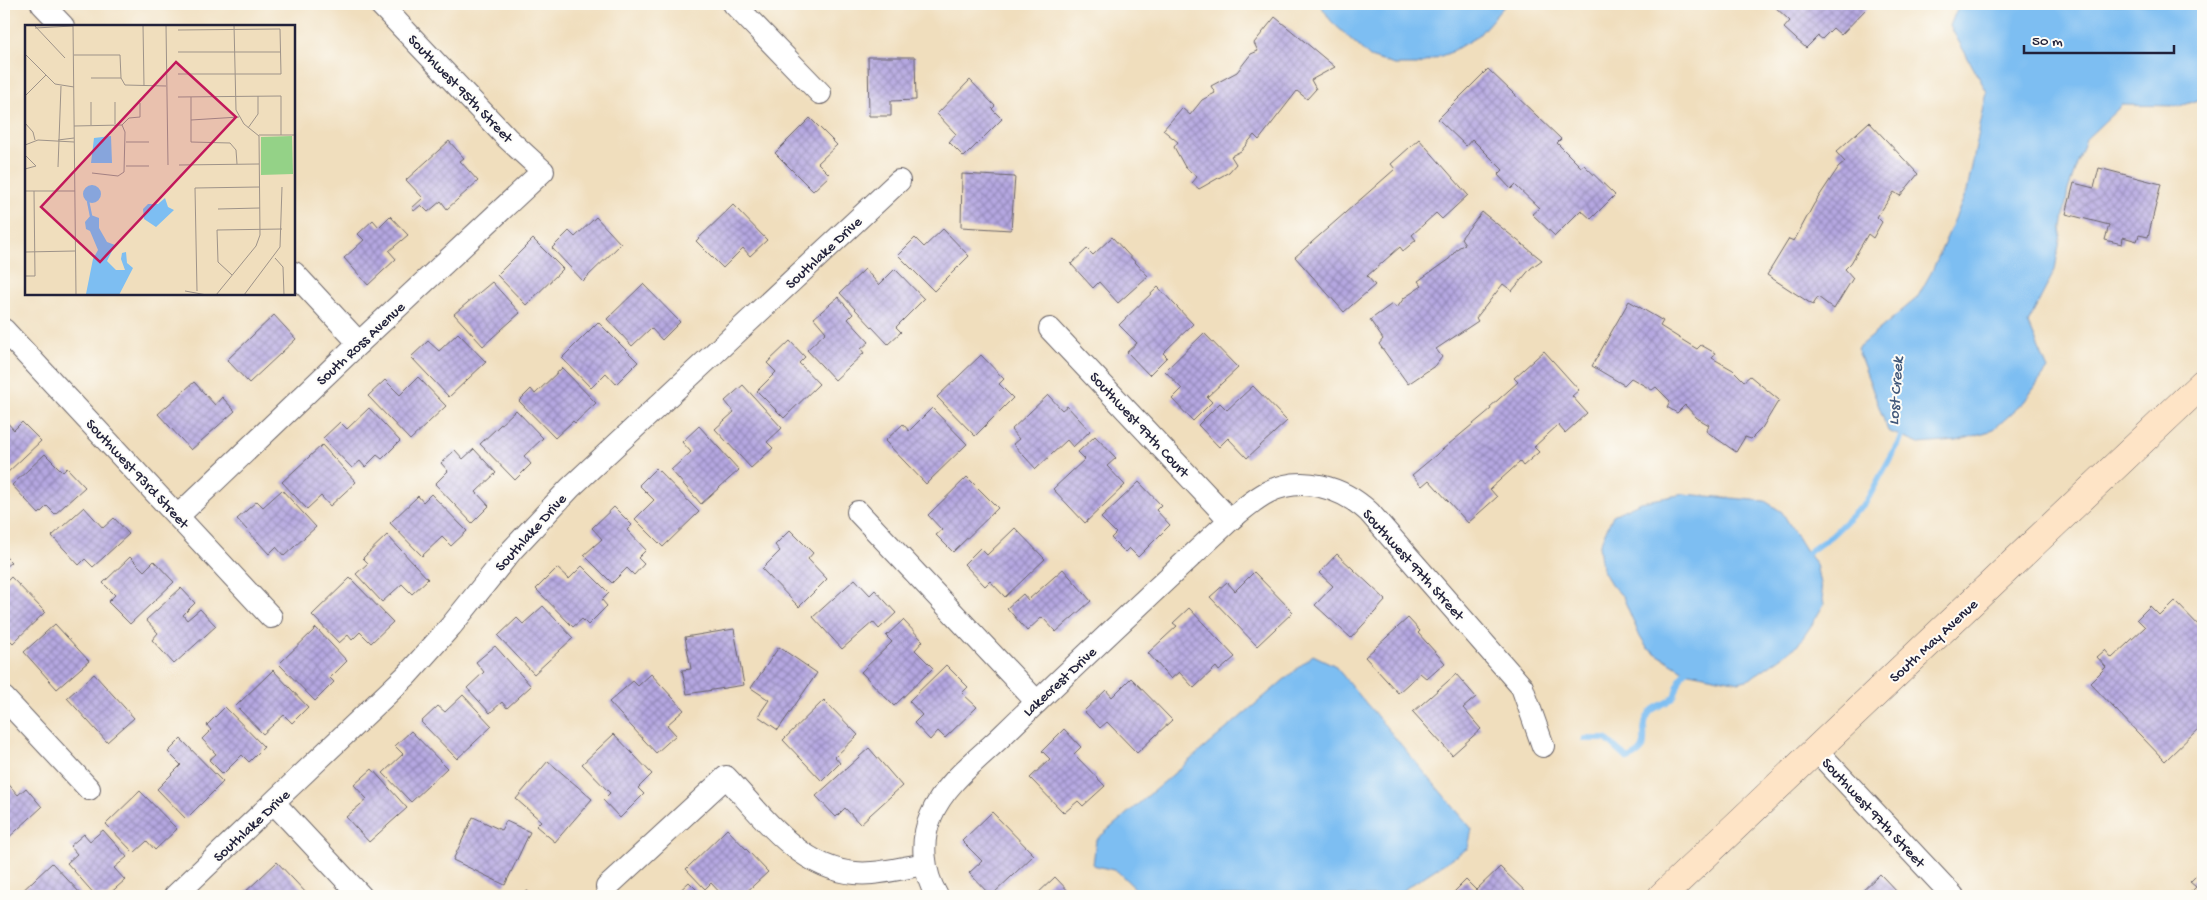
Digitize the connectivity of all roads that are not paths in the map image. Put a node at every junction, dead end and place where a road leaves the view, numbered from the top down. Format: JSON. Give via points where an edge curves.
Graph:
{"nodes":[{"id":1,"x":42,"y":4,"type":"edge"},
{"id":2,"x":380,"y":4,"type":"edge"},
{"id":3,"x":734,"y":4,"type":"edge"},
{"id":4,"x":62,"y":25,"type":"edge"},
{"id":5,"x":820,"y":93,"type":"dead end"},
{"id":6,"x":543,"y":171,"type":"joint"},
{"id":7,"x":899,"y":181,"type":"dead end"},
{"id":8,"x":295,"y":274,"type":"edge"},
{"id":9,"x":1050,"y":329,"type":"dead end"},
{"id":10,"x":4,"y":330,"type":"edge"},
{"id":11,"x":359,"y":342,"type":"junction"},
{"id":12,"x":2203,"y":383,"type":"edge"},
{"id":13,"x":858,"y":512,"type":"dead end"},
{"id":14,"x":178,"y":516,"type":"junction"},
{"id":15,"x":1230,"y":520,"type":"junction"},
{"id":16,"x":272,"y":617,"type":"dead end"},
{"id":17,"x":4,"y":698,"type":"edge"},
{"id":18,"x":1036,"y":702,"type":"junction"},
{"id":19,"x":1543,"y":746,"type":"dead end"},
{"id":20,"x":1816,"y":750,"type":"junction"},
{"id":21,"x":90,"y":789,"type":"dead end"},
{"id":22,"x":274,"y":803,"type":"junction"},
{"id":23,"x":925,"y":864,"type":"junction"},
{"id":24,"x":607,"y":887,"type":"dead end"},
{"id":25,"x":175,"y":896,"type":"edge"},
{"id":26,"x":361,"y":896,"type":"edge"},
{"id":27,"x":937,"y":896,"type":"edge"},
{"id":28,"x":1662,"y":896,"type":"edge"},
{"id":29,"x":1953,"y":896,"type":"edge"}],
"edges":[{"from":1,"to":4,"type":"street"},
{"from":2,"to":6,"type":"street","name":"Southwest 95th Street","via":[[507,138]]},
{"from":3,"to":5,"type":"street"},
{"from":6,"to":11,"type":"street","name":"South Ross Avenue"},
{"from":7,"to":22,"type":"street","name":"Southlake Drive","via":[[570,488],[512,550],[414,669]]},
{"from":8,"to":11,"type":"street"},
{"from":9,"to":15,"type":"street","name":"Southwest 97th Court"},
{"from":10,"to":14,"type":"street","name":"Southwest 93rd Street"},
{"from":11,"to":14,"type":"street","name":"South Ross Avenue"},
{"from":12,"to":20,"type":"main road","name":"South May Avenue"},
{"from":13,"to":18,"type":"street"},
{"from":14,"to":16,"type":"street","name":"Southwest 93rd Street"},
{"from":15,"to":18,"type":"street","name":"Lakecrest Drive"},
{"from":15,"to":19,"type":"street","name":"Southwest 97th Street","via":[[1270,491],[1299,485],[1328,487],[1362,505],[1522,686]]},
{"from":17,"to":21,"type":"street"},
{"from":18,"to":23,"type":"street","name":"Lakecrest Drive","via":[[939,800],[930,817]]},
{"from":20,"to":28,"type":"main road","name":"South May Avenue"},
{"from":20,"to":29,"type":"street","name":"Southwest 97th Street"},
{"from":22,"to":25,"type":"street","name":"Southlake Drive"},
{"from":22,"to":26,"type":"street"},
{"from":23,"to":24,"type":"street","via":[[864,873],[829,868],[809,859],[790,844],[726,777]]},
{"from":23,"to":27,"type":"street"}]}
